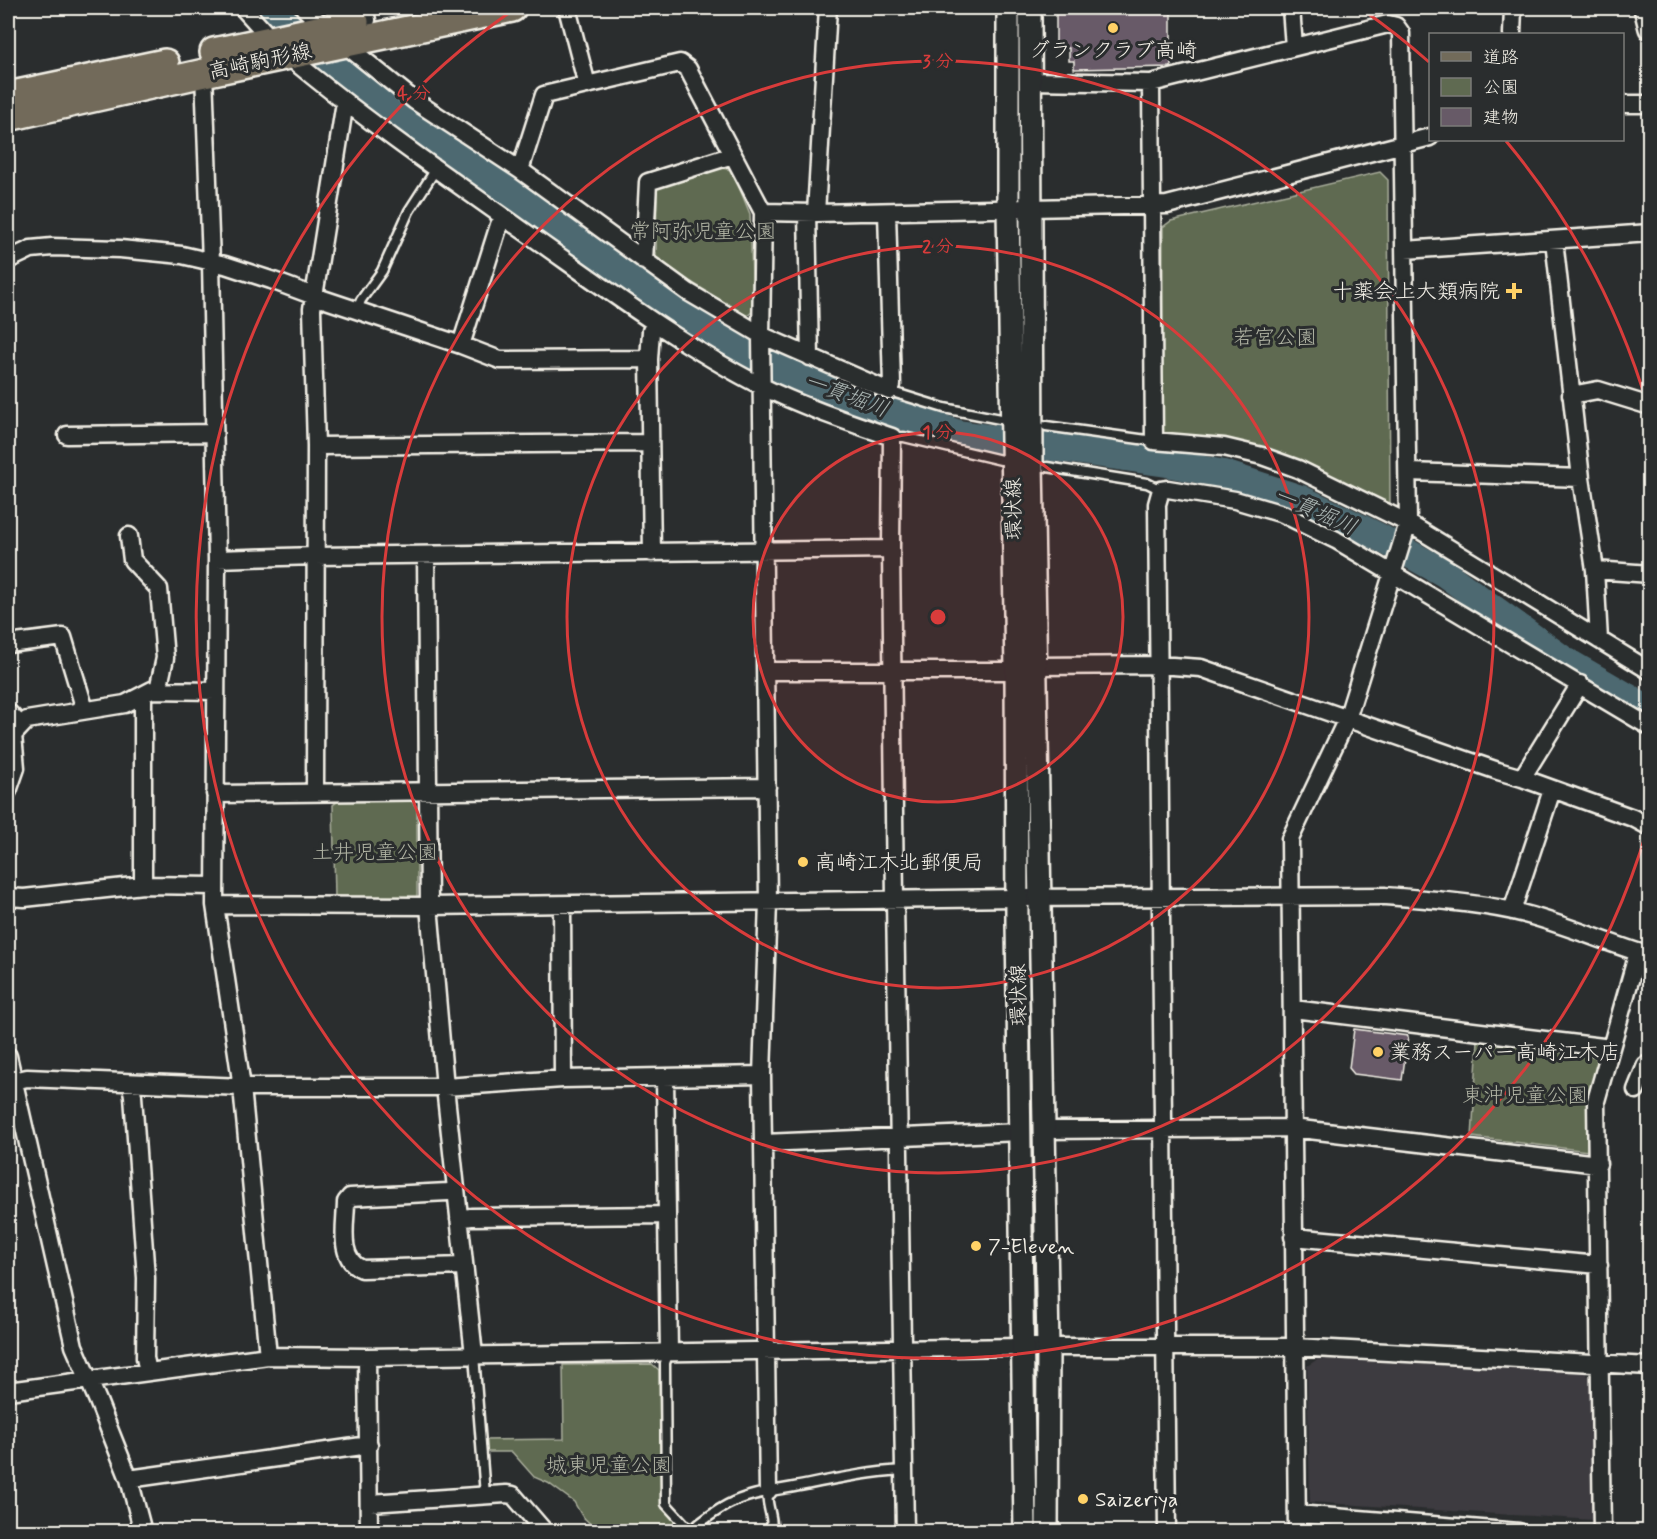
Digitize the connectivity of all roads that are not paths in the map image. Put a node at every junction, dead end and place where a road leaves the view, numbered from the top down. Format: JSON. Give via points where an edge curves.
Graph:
{"nodes":[{"id":1,"x":243,"y":8,"type":"edge"},
{"id":2,"x":304,"y":8,"type":"edge"},
{"id":3,"x":424,"y":8,"type":"edge"},
{"id":4,"x":512,"y":8,"type":"edge"},
{"id":5,"x":567,"y":8,"type":"edge"},
{"id":6,"x":828,"y":8,"type":"edge"},
{"id":7,"x":1008,"y":8,"type":"edge"},
{"id":8,"x":1030,"y":8,"type":"edge"},
{"id":9,"x":1292,"y":8,"type":"edge"},
{"id":10,"x":1513,"y":8,"type":"edge"},
{"id":11,"x":1645,"y":8,"type":"edge"},
{"id":12,"x":469,"y":13,"type":"edge"},
{"id":13,"x":365,"y":14,"type":"edge"},
{"id":14,"x":1650,"y":28,"type":"edge"},
{"id":15,"x":1512,"y":33,"type":"edge"},
{"id":16,"x":332,"y":36,"type":"junction"},
{"id":17,"x":283,"y":47,"type":"junction"},
{"id":18,"x":1294,"y":47,"type":"junction"},
{"id":19,"x":204,"y":73,"type":"junction"},
{"id":20,"x":1030,"y":81,"type":"junction"},
{"id":21,"x":1150,"y":83,"type":"junction"},
{"id":22,"x":587,"y":85,"type":"junction"},
{"id":23,"x":8,"y":96,"type":"edge"},
{"id":24,"x":345,"y":102,"type":"junction"},
{"id":25,"x":1624,"y":104,"type":"edge"},
{"id":26,"x":1650,"y":104,"type":"edge"},
{"id":27,"x":8,"y":117,"type":"edge"},
{"id":28,"x":1429,"y":138,"type":"edge"},
{"id":29,"x":1402,"y":145,"type":"junction"},
{"id":30,"x":733,"y":155,"type":"junction"},
{"id":31,"x":436,"y":168,"type":"junction"},
{"id":32,"x":520,"y":170,"type":"junction"},
{"id":33,"x":1152,"y":206,"type":"junction"},
{"id":34,"x":1008,"y":209,"type":"junction"},
{"id":35,"x":1031,"y":209,"type":"junction"},
{"id":36,"x":763,"y":212,"type":"junction"},
{"id":37,"x":887,"y":212,"type":"junction"},
{"id":38,"x":812,"y":213,"type":"junction"},
{"id":39,"x":504,"y":217,"type":"junction"},
{"id":40,"x":1650,"y":233,"type":"edge"},
{"id":41,"x":1554,"y":240,"type":"junction"},
{"id":42,"x":1405,"y":250,"type":"junction"},
{"id":43,"x":8,"y":260,"type":"edge"},
{"id":44,"x":645,"y":261,"type":"junction"},
{"id":45,"x":212,"y":262,"type":"junction"},
{"id":46,"x":314,"y":297,"type":"junction"},
{"id":47,"x":357,"y":310,"type":"junction"},
{"id":48,"x":655,"y":323,"type":"junction"},
{"id":49,"x":761,"y":335,"type":"junction"},
{"id":50,"x":461,"y":345,"type":"junction"},
{"id":51,"x":810,"y":357,"type":"junction"},
{"id":52,"x":649,"y":359,"type":"junction"},
{"id":53,"x":763,"y":387,"type":"junction"},
{"id":54,"x":890,"y":391,"type":"junction"},
{"id":55,"x":1572,"y":395,"type":"junction"},
{"id":56,"x":1650,"y":406,"type":"edge"},
{"id":57,"x":1006,"y":421,"type":"junction"},
{"id":58,"x":1039,"y":426,"type":"junction"},
{"id":59,"x":214,"y":433,"type":"junction"},
{"id":60,"x":67,"y":435,"type":"dead end"},
{"id":61,"x":892,"y":437,"type":"junction"},
{"id":62,"x":1154,"y":441,"type":"junction"},
{"id":63,"x":650,"y":443,"type":"junction"},
{"id":64,"x":316,"y":446,"type":"junction"},
{"id":65,"x":1023,"y":462,"type":"junction"},
{"id":66,"x":1409,"y":472,"type":"junction"},
{"id":67,"x":1581,"y":478,"type":"junction"},
{"id":68,"x":1161,"y":490,"type":"junction"},
{"id":69,"x":1408,"y":524,"type":"junction"},
{"id":70,"x":129,"y":536,"type":"dead end"},
{"id":71,"x":891,"y":549,"type":"junction"},
{"id":72,"x":765,"y":551,"type":"junction"},
{"id":73,"x":652,"y":553,"type":"junction"},
{"id":74,"x":426,"y":555,"type":"junction"},
{"id":75,"x":316,"y":556,"type":"junction"},
{"id":76,"x":217,"y":559,"type":"junction"},
{"id":77,"x":1594,"y":570,"type":"junction"},
{"id":78,"x":1394,"y":572,"type":"junction"},
{"id":79,"x":1650,"y":574,"type":"edge"},
{"id":80,"x":1599,"y":640,"type":"junction"},
{"id":81,"x":8,"y":644,"type":"edge"},
{"id":82,"x":1158,"y":665,"type":"junction"},
{"id":83,"x":1026,"y":668,"type":"junction"},
{"id":84,"x":766,"y":670,"type":"junction"},
{"id":85,"x":892,"y":670,"type":"junction"},
{"id":86,"x":1650,"y":671,"type":"edge"},
{"id":87,"x":1580,"y":684,"type":"junction"},
{"id":88,"x":215,"y":691,"type":"junction"},
{"id":89,"x":150,"y":693,"type":"junction"},
{"id":90,"x":85,"y":710,"type":"junction"},
{"id":91,"x":8,"y":712,"type":"edge"},
{"id":92,"x":1347,"y":719,"type":"junction"},
{"id":93,"x":21,"y":726,"type":"junction"},
{"id":94,"x":1650,"y":727,"type":"edge"},
{"id":95,"x":1522,"y":778,"type":"junction"},
{"id":96,"x":767,"y":787,"type":"junction"},
{"id":97,"x":429,"y":790,"type":"junction"},
{"id":98,"x":1552,"y":790,"type":"junction"},
{"id":99,"x":8,"y":791,"type":"edge"},
{"id":100,"x":315,"y":791,"type":"junction"},
{"id":101,"x":215,"y":794,"type":"junction"},
{"id":102,"x":1650,"y":827,"type":"edge"},
{"id":103,"x":143,"y":885,"type":"junction"},
{"id":104,"x":215,"y":886,"type":"junction"},
{"id":105,"x":8,"y":897,"type":"edge"},
{"id":106,"x":1290,"y":897,"type":"junction"},
{"id":107,"x":1017,"y":898,"type":"junction"},
{"id":108,"x":1162,"y":898,"type":"junction"},
{"id":109,"x":1041,"y":899,"type":"junction"},
{"id":110,"x":895,"y":900,"type":"junction"},
{"id":111,"x":768,"y":902,"type":"junction"},
{"id":112,"x":215,"y":905,"type":"junction"},
{"id":113,"x":562,"y":905,"type":"junction"},
{"id":114,"x":429,"y":906,"type":"junction"},
{"id":115,"x":1512,"y":911,"type":"junction"},
{"id":116,"x":1644,"y":954,"type":"edge"},
{"id":117,"x":1293,"y":1009,"type":"junction"},
{"id":118,"x":1611,"y":1048,"type":"junction"},
{"id":119,"x":8,"y":1056,"type":"edge"},
{"id":120,"x":1650,"y":1066,"type":"edge"},
{"id":121,"x":762,"y":1075,"type":"junction"},
{"id":122,"x":665,"y":1077,"type":"junction"},
{"id":123,"x":563,"y":1079,"type":"junction"},
{"id":124,"x":14,"y":1081,"type":"junction"},
{"id":125,"x":130,"y":1084,"type":"junction"},
{"id":126,"x":445,"y":1087,"type":"junction"},
{"id":127,"x":242,"y":1088,"type":"junction"},
{"id":128,"x":1636,"y":1090,"type":"dead end"},
{"id":129,"x":16,"y":1127,"type":"edge"},
{"id":130,"x":1292,"y":1128,"type":"junction"},
{"id":131,"x":1044,"y":1130,"type":"junction"},
{"id":132,"x":1162,"y":1130,"type":"junction"},
{"id":133,"x":1020,"y":1132,"type":"junction"},
{"id":134,"x":898,"y":1138,"type":"junction"},
{"id":135,"x":764,"y":1143,"type":"junction"},
{"id":136,"x":1598,"y":1164,"type":"junction"},
{"id":137,"x":456,"y":1190,"type":"junction"},
{"id":138,"x":666,"y":1215,"type":"junction"},
{"id":139,"x":459,"y":1219,"type":"junction"},
{"id":140,"x":1293,"y":1237,"type":"junction"},
{"id":141,"x":1599,"y":1265,"type":"junction"},
{"id":142,"x":464,"y":1266,"type":"junction"},
{"id":143,"x":1022,"y":1347,"type":"junction"},
{"id":144,"x":1048,"y":1347,"type":"junction"},
{"id":145,"x":1166,"y":1347,"type":"junction"},
{"id":146,"x":1294,"y":1347,"type":"junction"},
{"id":147,"x":902,"y":1349,"type":"junction"},
{"id":148,"x":765,"y":1351,"type":"junction"},
{"id":149,"x":669,"y":1352,"type":"junction"},
{"id":150,"x":474,"y":1355,"type":"junction"},
{"id":151,"x":268,"y":1356,"type":"junction"},
{"id":152,"x":367,"y":1357,"type":"junction"},
{"id":153,"x":1601,"y":1363,"type":"junction"},
{"id":154,"x":1650,"y":1366,"type":"edge"},
{"id":155,"x":148,"y":1371,"type":"junction"},
{"id":156,"x":87,"y":1379,"type":"junction"},
{"id":157,"x":8,"y":1391,"type":"edge"},
{"id":158,"x":369,"y":1445,"type":"junction"},
{"id":159,"x":904,"y":1470,"type":"junction"},
{"id":160,"x":129,"y":1479,"type":"junction"},
{"id":161,"x":768,"y":1491,"type":"junction"},
{"id":162,"x":485,"y":1495,"type":"junction"},
{"id":163,"x":370,"y":1503,"type":"junction"},
{"id":164,"x":1297,"y":1514,"type":"junction"},
{"id":165,"x":689,"y":1531,"type":"edge"},
{"id":166,"x":1488,"y":1531,"type":"edge"},
{"id":167,"x":143,"y":1532,"type":"edge"},
{"id":168,"x":369,"y":1532,"type":"edge"},
{"id":169,"x":545,"y":1532,"type":"edge"},
{"id":170,"x":771,"y":1532,"type":"edge"},
{"id":171,"x":905,"y":1532,"type":"edge"},
{"id":172,"x":1025,"y":1532,"type":"edge"},
{"id":173,"x":1047,"y":1532,"type":"edge"},
{"id":174,"x":1167,"y":1532,"type":"edge"},
{"id":175,"x":1297,"y":1532,"type":"edge"},
{"id":176,"x":1519,"y":1532,"type":"edge"},
{"id":177,"x":1602,"y":1532,"type":"edge"}],
"edges":[{"from":1,"to":17,"type":"street"},
{"from":2,"to":16,"type":"street"},
{"from":3,"to":13,"type":"main road","name":"高崎駒形線"},
{"from":4,"to":12,"type":"main road","name":"高崎駒形線"},
{"from":5,"to":22,"type":"street"},
{"from":6,"to":38,"type":"street"},
{"from":7,"to":34,"type":"street"},
{"from":8,"to":20,"type":"street"},
{"from":9,"to":18,"type":"street"},
{"from":10,"to":15,"type":"street"},
{"from":11,"to":14,"type":"street"},
{"from":12,"to":16,"type":"main road","name":"高崎駒形線"},
{"from":13,"to":16,"type":"main road","name":"高崎駒形線"},
{"from":16,"to":17,"type":"main road","name":"高崎駒形線"},
{"from":16,"to":32,"type":"street","via":[[415,101]]},
{"from":17,"to":19,"type":"main road","name":"高崎駒形線"},
{"from":17,"to":23,"type":"main road","name":"高崎駒形線"},
{"from":17,"to":24,"type":"street"},
{"from":18,"to":21,"type":"street"},
{"from":18,"to":29,"type":"street","via":[[1388,24],[1396,26],[1401,33]]},
{"from":19,"to":27,"type":"main road","name":"高崎駒形線"},
{"from":19,"to":45,"type":"street"},
{"from":20,"to":21,"type":"street"},
{"from":20,"to":35,"type":"street"},
{"from":21,"to":33,"type":"street"},
{"from":22,"to":30,"type":"street","via":[[680,63],[688,69]]},
{"from":22,"to":32,"type":"street","via":[[544,95]]},
{"from":24,"to":31,"type":"street"},
{"from":24,"to":46,"type":"street"},
{"from":25,"to":26,"type":"street"},
{"from":28,"to":29,"type":"street"},
{"from":29,"to":33,"type":"street"},
{"from":29,"to":42,"type":"street"},
{"from":30,"to":36,"type":"street"},
{"from":30,"to":44,"type":"street","via":[[648,182]]},
{"from":31,"to":39,"type":"street"},
{"from":31,"to":47,"type":"lane"},
{"from":32,"to":44,"type":"street"},
{"from":33,"to":35,"type":"street"},
{"from":33,"to":62,"type":"street"},
{"from":34,"to":35,"type":"street"},
{"from":34,"to":37,"type":"street"},
{"from":34,"to":57,"type":"street"},
{"from":35,"to":58,"type":"street"},
{"from":36,"to":38,"type":"street"},
{"from":36,"to":49,"type":"street"},
{"from":37,"to":38,"type":"street"},
{"from":37,"to":54,"type":"street"},
{"from":38,"to":51,"type":"street"},
{"from":39,"to":48,"type":"street"},
{"from":39,"to":50,"type":"street"},
{"from":40,"to":41,"type":"street"},
{"from":41,"to":42,"type":"street"},
{"from":41,"to":55,"type":"street"},
{"from":42,"to":66,"type":"street"},
{"from":43,"to":45,"type":"street","via":[[31,249],[52,247],[159,252]]},
{"from":44,"to":49,"type":"street","via":[[688,292]]},
{"from":45,"to":46,"type":"street"},
{"from":45,"to":59,"type":"street"},
{"from":46,"to":47,"type":"street"},
{"from":46,"to":64,"type":"street"},
{"from":47,"to":50,"type":"street"},
{"from":48,"to":52,"type":"street"},
{"from":48,"to":53,"type":"street"},
{"from":49,"to":51,"type":"street"},
{"from":49,"to":53,"type":"street"},
{"from":50,"to":52,"type":"street","via":[[500,360]]},
{"from":51,"to":54,"type":"street"},
{"from":52,"to":63,"type":"street"},
{"from":53,"to":61,"type":"street"},
{"from":53,"to":72,"type":"street"},
{"from":54,"to":57,"type":"lane"},
{"from":55,"to":56,"type":"street","via":[[1598,390]]},
{"from":55,"to":67,"type":"street"},
{"from":57,"to":65,"type":"street"},
{"from":58,"to":62,"type":"lane"},
{"from":58,"to":65,"type":"street"},
{"from":59,"to":60,"type":"street"},
{"from":59,"to":76,"type":"street"},
{"from":61,"to":65,"type":"lane"},
{"from":61,"to":71,"type":"street"},
{"from":62,"to":69,"type":"street","via":[[1224,447],[1262,456],[1298,469]]},
{"from":63,"to":64,"type":"street"},
{"from":63,"to":73,"type":"street"},
{"from":64,"to":75,"type":"street"},
{"from":65,"to":68,"type":"lane","via":[[1147,483]]},
{"from":65,"to":83,"type":"street","name":"環状線"},
{"from":66,"to":67,"type":"street"},
{"from":66,"to":69,"type":"street"},
{"from":67,"to":77,"type":"street"},
{"from":68,"to":78,"type":"street","via":[[1235,500],[1283,514]]},
{"from":68,"to":82,"type":"street","via":[[1157,504]]},
{"from":69,"to":78,"type":"street"},
{"from":69,"to":80,"type":"street"},
{"from":70,"to":89,"type":"street","via":[[132,561],[159,588],[165,658]]},
{"from":71,"to":72,"type":"street"},
{"from":71,"to":85,"type":"street"},
{"from":72,"to":73,"type":"street"},
{"from":72,"to":84,"type":"street"},
{"from":73,"to":74,"type":"street"},
{"from":74,"to":75,"type":"street"},
{"from":74,"to":97,"type":"street"},
{"from":75,"to":76,"type":"street"},
{"from":75,"to":100,"type":"street"},
{"from":76,"to":88,"type":"street"},
{"from":77,"to":79,"type":"street"},
{"from":77,"to":80,"type":"street"},
{"from":78,"to":87,"type":"street"},
{"from":78,"to":92,"type":"street"},
{"from":80,"to":86,"type":"street"},
{"from":81,"to":90,"type":"street","via":[[63,637]]},
{"from":82,"to":83,"type":"street"},
{"from":82,"to":92,"type":"street","via":[[1202,668]]},
{"from":82,"to":108,"type":"street"},
{"from":83,"to":85,"type":"street"},
{"from":83,"to":107,"type":"street","name":"環状線"},
{"from":83,"to":109,"type":"street","name":"環状線"},
{"from":84,"to":85,"type":"street"},
{"from":84,"to":96,"type":"street"},
{"from":85,"to":110,"type":"street"},
{"from":87,"to":94,"type":"street"},
{"from":87,"to":95,"type":"street"},
{"from":88,"to":89,"type":"street"},
{"from":88,"to":101,"type":"street"},
{"from":89,"to":90,"type":"street","via":[[125,704]]},
{"from":89,"to":103,"type":"street"},
{"from":90,"to":93,"type":"street","via":[[27,720]]},
{"from":91,"to":93,"type":"street"},
{"from":92,"to":95,"type":"street"},
{"from":92,"to":106,"type":"street","via":[[1290,839]]},
{"from":93,"to":99,"type":"street","via":[[14,735],[16,768]]},
{"from":95,"to":98,"type":"street"},
{"from":96,"to":97,"type":"street"},
{"from":96,"to":111,"type":"street"},
{"from":97,"to":100,"type":"street"},
{"from":97,"to":114,"type":"street"},
{"from":98,"to":102,"type":"street"},
{"from":98,"to":115,"type":"street"},
{"from":100,"to":101,"type":"street"},
{"from":101,"to":104,"type":"street"},
{"from":103,"to":104,"type":"street"},
{"from":103,"to":105,"type":"street"},
{"from":104,"to":112,"type":"street"},
{"from":106,"to":108,"type":"street"},
{"from":106,"to":115,"type":"street","via":[[1384,896]]},
{"from":106,"to":117,"type":"street"},
{"from":107,"to":109,"type":"street"},
{"from":107,"to":110,"type":"street"},
{"from":107,"to":133,"type":"street","name":"環状線"},
{"from":108,"to":109,"type":"street"},
{"from":108,"to":132,"type":"street"},
{"from":109,"to":131,"type":"street","name":"環状線"},
{"from":110,"to":111,"type":"street"},
{"from":110,"to":134,"type":"street"},
{"from":111,"to":113,"type":"street"},
{"from":111,"to":121,"type":"street"},
{"from":112,"to":114,"type":"street"},
{"from":112,"to":127,"type":"street"},
{"from":113,"to":114,"type":"street"},
{"from":113,"to":123,"type":"street"},
{"from":114,"to":126,"type":"street"},
{"from":115,"to":116,"type":"street"},
{"from":116,"to":118,"type":"street"},
{"from":117,"to":118,"type":"street"},
{"from":117,"to":130,"type":"street"},
{"from":118,"to":136,"type":"street","via":[[1596,1101]]},
{"from":119,"to":124,"type":"street"},
{"from":120,"to":128,"type":"street","via":[[1646,1065]]},
{"from":121,"to":122,"type":"street"},
{"from":121,"to":135,"type":"street"},
{"from":122,"to":123,"type":"street"},
{"from":122,"to":138,"type":"street"},
{"from":123,"to":126,"type":"street"},
{"from":124,"to":125,"type":"street","via":[[27,1078]]},
{"from":124,"to":129,"type":"street"},
{"from":125,"to":127,"type":"street"},
{"from":125,"to":155,"type":"street","via":[[146,1278]]},
{"from":126,"to":127,"type":"street"},
{"from":126,"to":137,"type":"street"},
{"from":127,"to":151,"type":"street"},
{"from":129,"to":156,"type":"street","via":[[74,1346]]},
{"from":130,"to":132,"type":"street"},
{"from":130,"to":136,"type":"street"},
{"from":130,"to":140,"type":"street"},
{"from":131,"to":132,"type":"street"},
{"from":131,"to":144,"type":"street","name":"環状線"},
{"from":132,"to":145,"type":"street"},
{"from":133,"to":134,"type":"street"},
{"from":133,"to":143,"type":"street","name":"環状線"},
{"from":134,"to":135,"type":"street"},
{"from":134,"to":147,"type":"street"},
{"from":135,"to":148,"type":"street"},
{"from":136,"to":141,"type":"street"},
{"from":137,"to":139,"type":"street"},
{"from":137,"to":142,"type":"street","via":[[350,1197],[346,1202],[345,1250],[362,1269]]},
{"from":138,"to":139,"type":"street"},
{"from":138,"to":149,"type":"street"},
{"from":139,"to":142,"type":"street"},
{"from":140,"to":141,"type":"street"},
{"from":140,"to":146,"type":"street"},
{"from":141,"to":153,"type":"street"},
{"from":142,"to":150,"type":"street"},
{"from":143,"to":144,"type":"street"},
{"from":143,"to":147,"type":"street"},
{"from":143,"to":172,"type":"street","name":"環状線"},
{"from":144,"to":145,"type":"street"},
{"from":144,"to":173,"type":"street","name":"環状線"},
{"from":145,"to":146,"type":"street"},
{"from":145,"to":174,"type":"street"},
{"from":146,"to":153,"type":"street"},
{"from":146,"to":164,"type":"street"},
{"from":147,"to":148,"type":"street"},
{"from":147,"to":159,"type":"street"},
{"from":148,"to":149,"type":"street"},
{"from":148,"to":161,"type":"street"},
{"from":149,"to":150,"type":"street"},
{"from":149,"to":165,"type":"lane","via":[[666,1504]]},
{"from":150,"to":152,"type":"street"},
{"from":150,"to":162,"type":"lane"},
{"from":151,"to":152,"type":"street"},
{"from":151,"to":155,"type":"street"},
{"from":152,"to":158,"type":"street"},
{"from":153,"to":154,"type":"street"},
{"from":153,"to":177,"type":"street"},
{"from":155,"to":156,"type":"street"},
{"from":156,"to":157,"type":"street"},
{"from":156,"to":160,"type":"street"},
{"from":158,"to":160,"type":"street"},
{"from":158,"to":163,"type":"street"},
{"from":159,"to":161,"type":"lane"},
{"from":159,"to":171,"type":"street"},
{"from":160,"to":167,"type":"street"},
{"from":161,"to":165,"type":"lane","via":[[728,1504]]},
{"from":161,"to":170,"type":"lane"},
{"from":162,"to":163,"type":"street"},
{"from":162,"to":169,"type":"street","via":[[513,1495]]},
{"from":163,"to":168,"type":"street"},
{"from":164,"to":166,"type":"street"},
{"from":164,"to":175,"type":"street"},
{"from":166,"to":176,"type":"street"}]}
